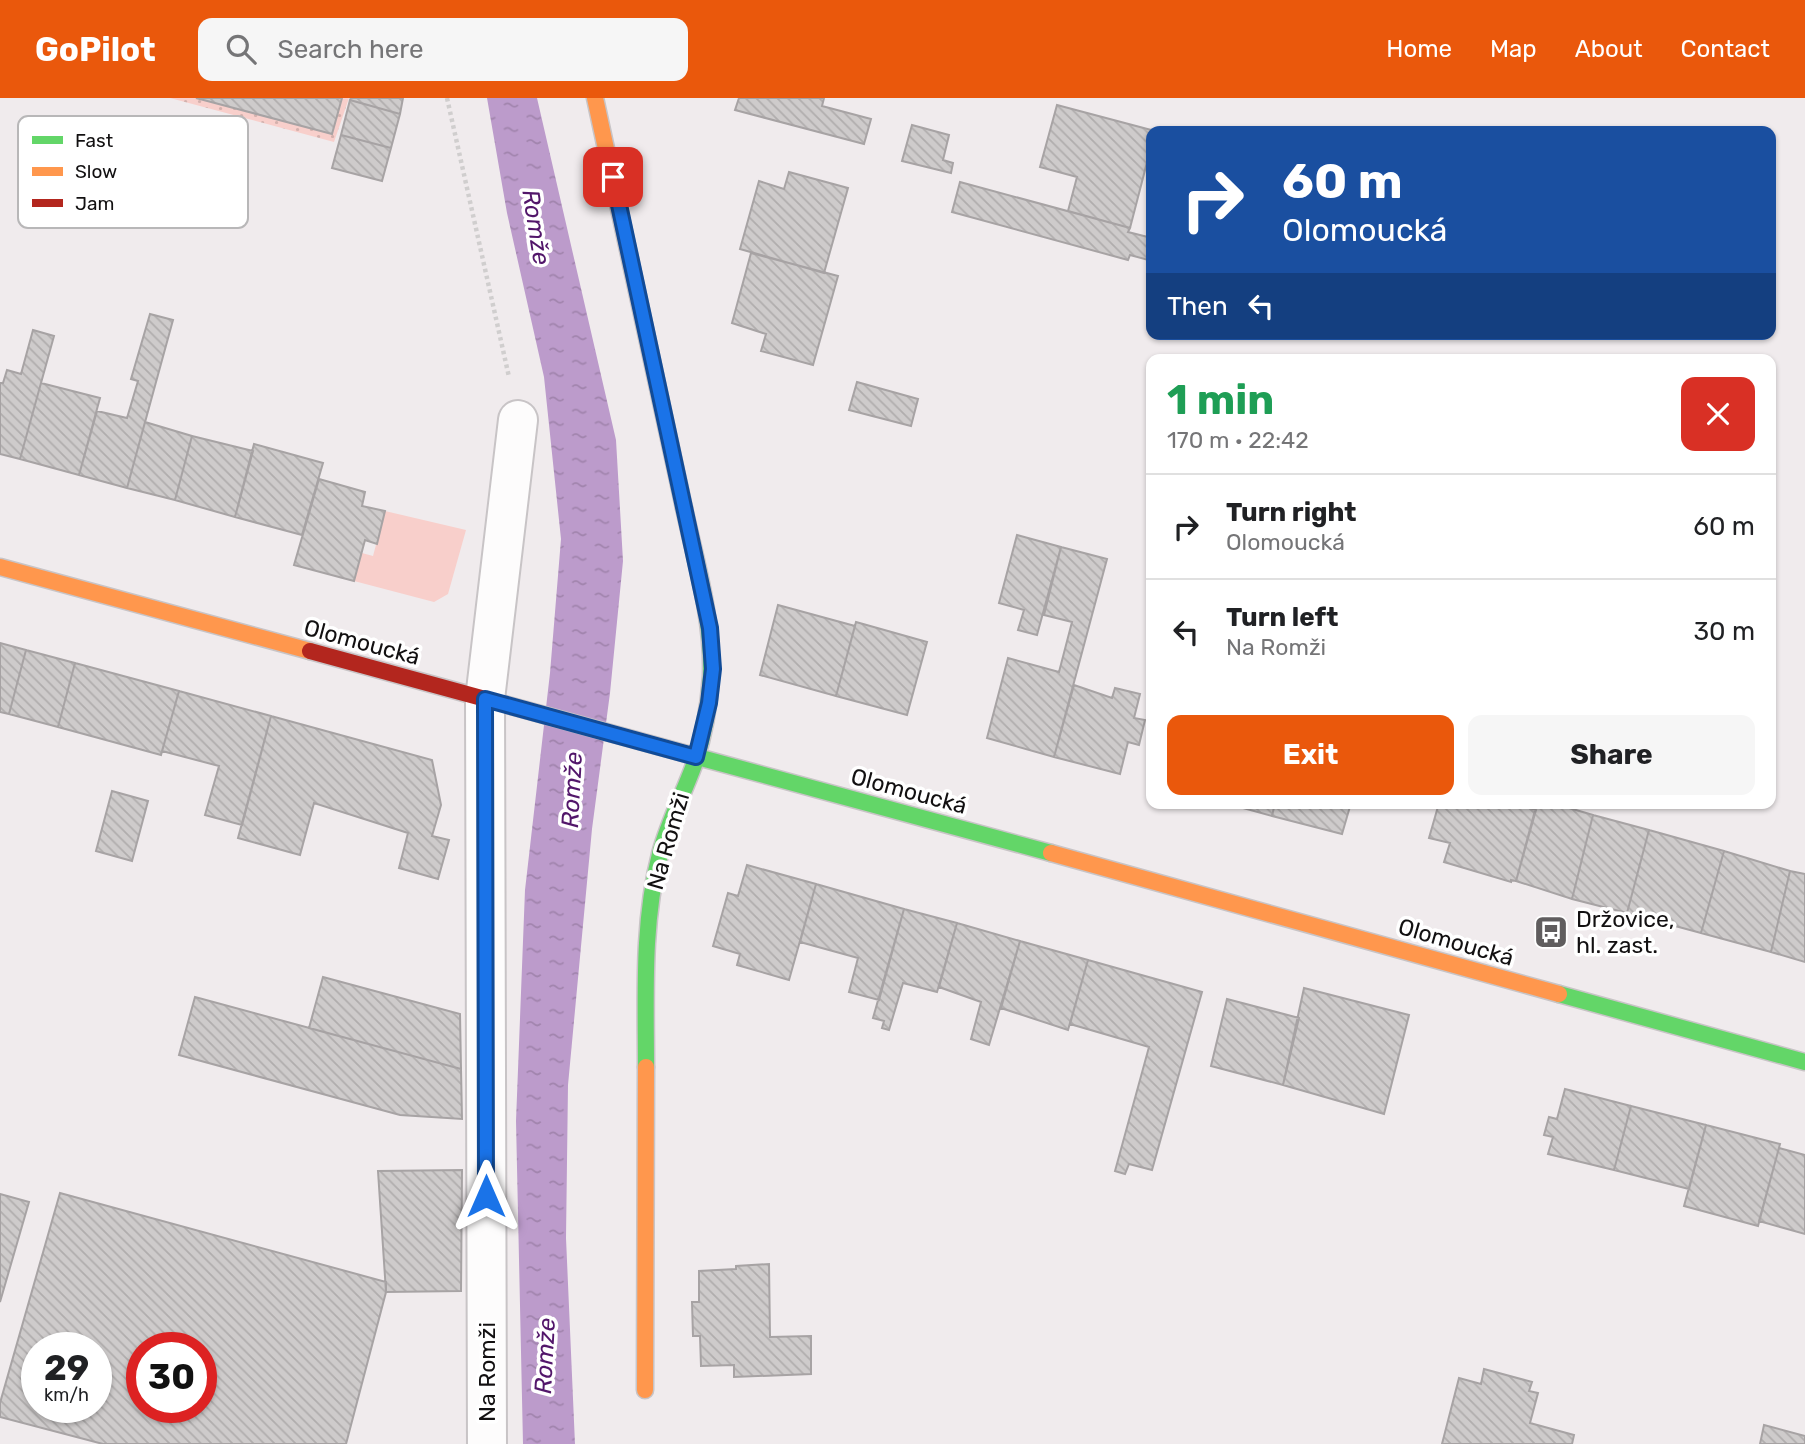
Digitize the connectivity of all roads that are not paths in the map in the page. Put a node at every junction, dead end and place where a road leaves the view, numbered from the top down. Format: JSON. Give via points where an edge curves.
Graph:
{"nodes":[{"id":1,"x":596,"y":98,"type":"edge"},
{"id":2,"x":518,"y":420,"type":"road end"},
{"id":3,"x":0,"y":566,"type":"edge"},
{"id":4,"x":485,"y":699,"type":"junction"},
{"id":5,"x":696,"y":757,"type":"junction"},
{"id":6,"x":1805,"y":1062,"type":"edge"},
{"id":7,"x":645,"y":1390,"type":"dead end"},
{"id":8,"x":487,"y":1444,"type":"edge"}],
"edges":[{"from":1,"to":5,"type":"street","name":"Na Romži","via":[[710,628],[713,669]]},
{"from":2,"to":4,"type":"street","name":"Na Romži"},
{"from":3,"to":4,"type":"street","name":"Olomoucká"},
{"from":4,"to":5,"type":"street","name":"Olomoucká"},
{"from":4,"to":8,"type":"street","name":"Na Romži"},
{"from":5,"to":6,"type":"street","name":"Olomoucká"},
{"from":5,"to":7,"type":"street","name":"Na Romži","via":[[664,841],[648,923]]}]}
